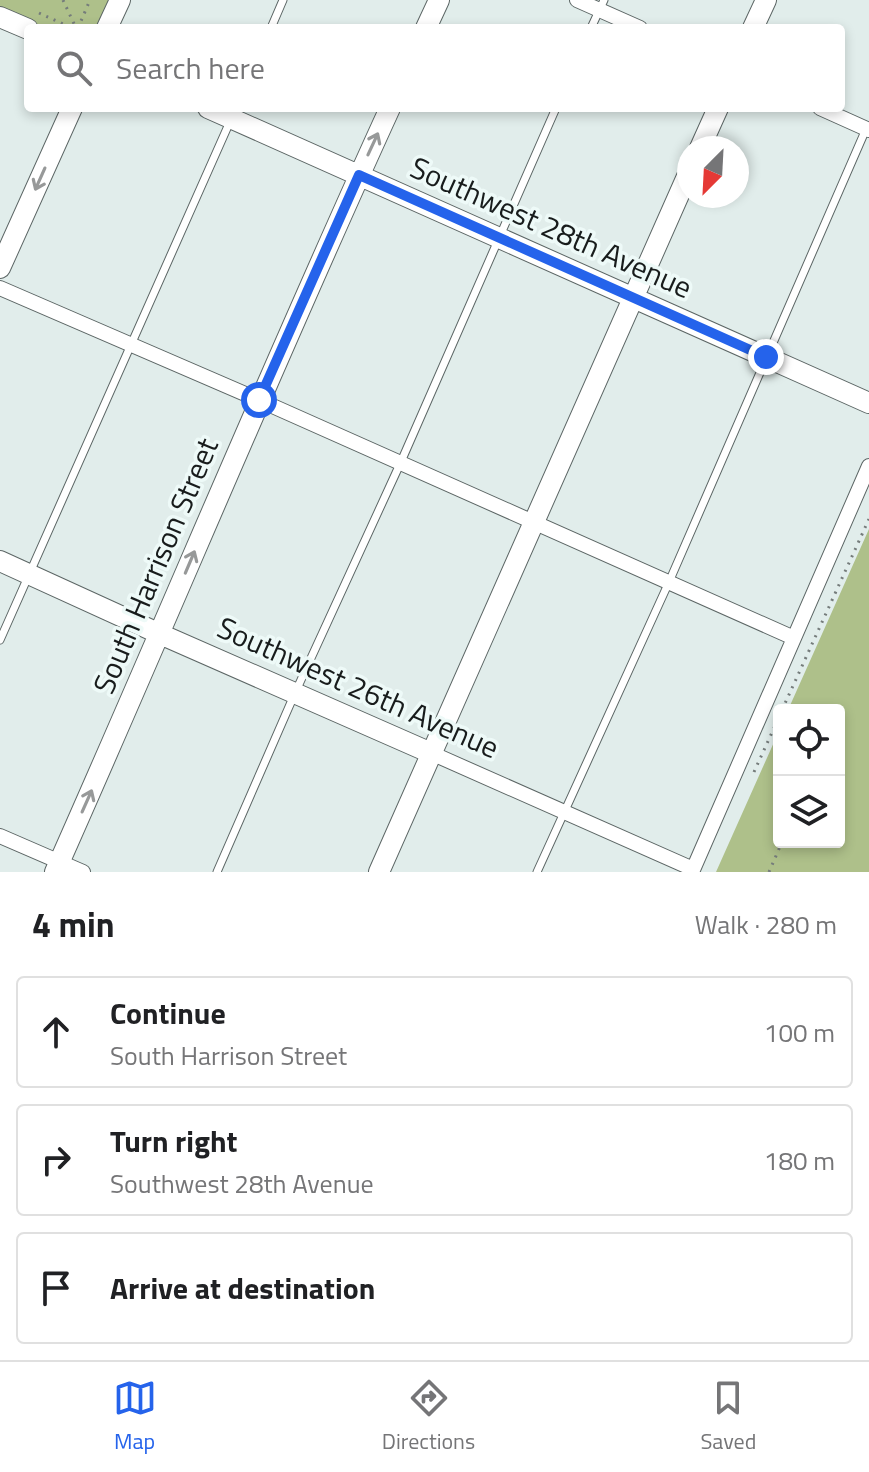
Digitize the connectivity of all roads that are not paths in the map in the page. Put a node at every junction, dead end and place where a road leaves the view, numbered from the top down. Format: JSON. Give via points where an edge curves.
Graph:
{"nodes":[{"id":1,"x":120,"y":0,"type":"edge"},
{"id":2,"x":283,"y":0,"type":"edge"},
{"id":3,"x":439,"y":0,"type":"edge"},
{"id":4,"x":577,"y":0,"type":"edge"},
{"id":5,"x":766,"y":0,"type":"edge"},
{"id":6,"x":601,"y":5,"type":"edge"},
{"id":7,"x":0,"y":17,"type":"edge"},
{"id":8,"x":109,"y":24,"type":"edge"},
{"id":9,"x":273,"y":24,"type":"edge"},
{"id":10,"x":428,"y":24,"type":"edge"},
{"id":11,"x":593,"y":24,"type":"edge"},
{"id":12,"x":633,"y":24,"type":"edge"},
{"id":13,"x":755,"y":24,"type":"edge"},
{"id":14,"x":24,"y":27,"type":"edge"},
{"id":15,"x":70,"y":112,"type":"edge"},
{"id":16,"x":388,"y":112,"type":"edge"},
{"id":17,"x":554,"y":112,"type":"edge"},
{"id":18,"x":716,"y":112,"type":"edge"},
{"id":19,"x":830,"y":112,"type":"edge"},
{"id":20,"x":234,"y":113,"type":"edge"},
{"id":21,"x":868,"y":127,"type":"edge"},
{"id":22,"x":705,"y":136,"type":"edge"},
{"id":23,"x":359,"y":175,"type":"junction"},
{"id":24,"x":677,"y":199,"type":"edge"},
{"id":25,"x":499,"y":237,"type":"junction"},
{"id":26,"x":0,"y":268,"type":"edge"},
{"id":27,"x":0,"y":288,"type":"edge"},
{"id":28,"x":633,"y":297,"type":"junction"},
{"id":29,"x":131,"y":346,"type":"junction"},
{"id":30,"x":766,"y":357,"type":"junction"},
{"id":31,"x":259,"y":400,"type":"junction"},
{"id":32,"x":869,"y":403,"type":"edge"},
{"id":33,"x":400,"y":464,"type":"junction"},
{"id":34,"x":869,"y":466,"type":"edge"},
{"id":35,"x":533,"y":523,"type":"junction"},
{"id":36,"x":0,"y":561,"type":"edge"},
{"id":37,"x":30,"y":575,"type":"junction"},
{"id":38,"x":669,"y":582,"type":"junction"},
{"id":39,"x":160,"y":634,"type":"junction"},
{"id":40,"x":794,"y":638,"type":"junction"},
{"id":41,"x":0,"y":640,"type":"edge"},
{"id":42,"x":295,"y":693,"type":"junction"},
{"id":43,"x":431,"y":753,"type":"junction"},
{"id":44,"x":564,"y":811,"type":"junction"},
{"id":45,"x":0,"y":836,"type":"edge"},
{"id":46,"x":58,"y":867,"type":"edge"},
{"id":47,"x":692,"y":870,"type":"edge"},
{"id":48,"x":83,"y":872,"type":"edge"},
{"id":49,"x":217,"y":872,"type":"edge"},
{"id":50,"x":379,"y":872,"type":"edge"},
{"id":51,"x":537,"y":872,"type":"edge"}],
"edges":[{"from":1,"to":8,"type":"main road"},
{"from":2,"to":9,"type":"lane"},
{"from":3,"to":10,"type":"main road"},
{"from":4,"to":6,"type":"street"},
{"from":5,"to":13,"type":"main road"},
{"from":6,"to":11,"type":"lane"},
{"from":6,"to":12,"type":"street"},
{"from":7,"to":14,"type":"main road"},
{"from":15,"to":26,"type":"main road","one_way":true},
{"from":23,"to":16,"type":"main road","name":"South Harrison Street","one_way":true},
{"from":17,"to":25,"type":"lane"},
{"from":18,"to":22,"type":"main road"},
{"from":19,"to":21,"type":"street"},
{"from":20,"to":23,"type":"main road","name":"Southwest 28th Avenue"},
{"from":20,"to":29,"type":"lane"},
{"from":21,"to":30,"type":"lane"},
{"from":23,"to":25,"type":"main road","name":"Southwest 28th Avenue"},
{"from":23,"to":31,"type":"main road","name":"South Harrison Street"},
{"from":24,"to":28,"type":"main road"},
{"from":25,"to":28,"type":"main road","name":"Southwest 28th Avenue"},
{"from":25,"to":33,"type":"lane"},
{"from":27,"to":29,"type":"street"},
{"from":28,"to":30,"type":"main road","name":"Southwest 28th Avenue"},
{"from":28,"to":35,"type":"main road"},
{"from":29,"to":31,"type":"street"},
{"from":29,"to":37,"type":"lane"},
{"from":30,"to":32,"type":"main road","name":"Southwest 28th Avenue"},
{"from":30,"to":38,"type":"lane"},
{"from":31,"to":33,"type":"street"},
{"from":39,"to":31,"type":"main road","name":"South Harrison Street","one_way":true},
{"from":33,"to":35,"type":"street"},
{"from":33,"to":42,"type":"lane"},
{"from":34,"to":40,"type":"street"},
{"from":35,"to":38,"type":"street"},
{"from":35,"to":43,"type":"main road"},
{"from":36,"to":37,"type":"main road","name":"Southwest 26th Avenue"},
{"from":37,"to":39,"type":"main road","name":"Southwest 26th Avenue"},
{"from":37,"to":41,"type":"lane"},
{"from":38,"to":40,"type":"street"},
{"from":38,"to":44,"type":"lane"},
{"from":39,"to":42,"type":"main road","name":"Southwest 26th Avenue"},
{"from":46,"to":39,"type":"main road","name":"South Harrison Street","one_way":true},
{"from":40,"to":47,"type":"street"},
{"from":42,"to":43,"type":"main road","name":"Southwest 26th Avenue"},
{"from":42,"to":49,"type":"lane"},
{"from":43,"to":44,"type":"street","name":"Southwest 26th Avenue"},
{"from":43,"to":50,"type":"main road"},
{"from":44,"to":47,"type":"street","name":"Southwest 26th Avenue"},
{"from":44,"to":51,"type":"lane"},
{"from":45,"to":46,"type":"street"},
{"from":46,"to":48,"type":"street"}]}
